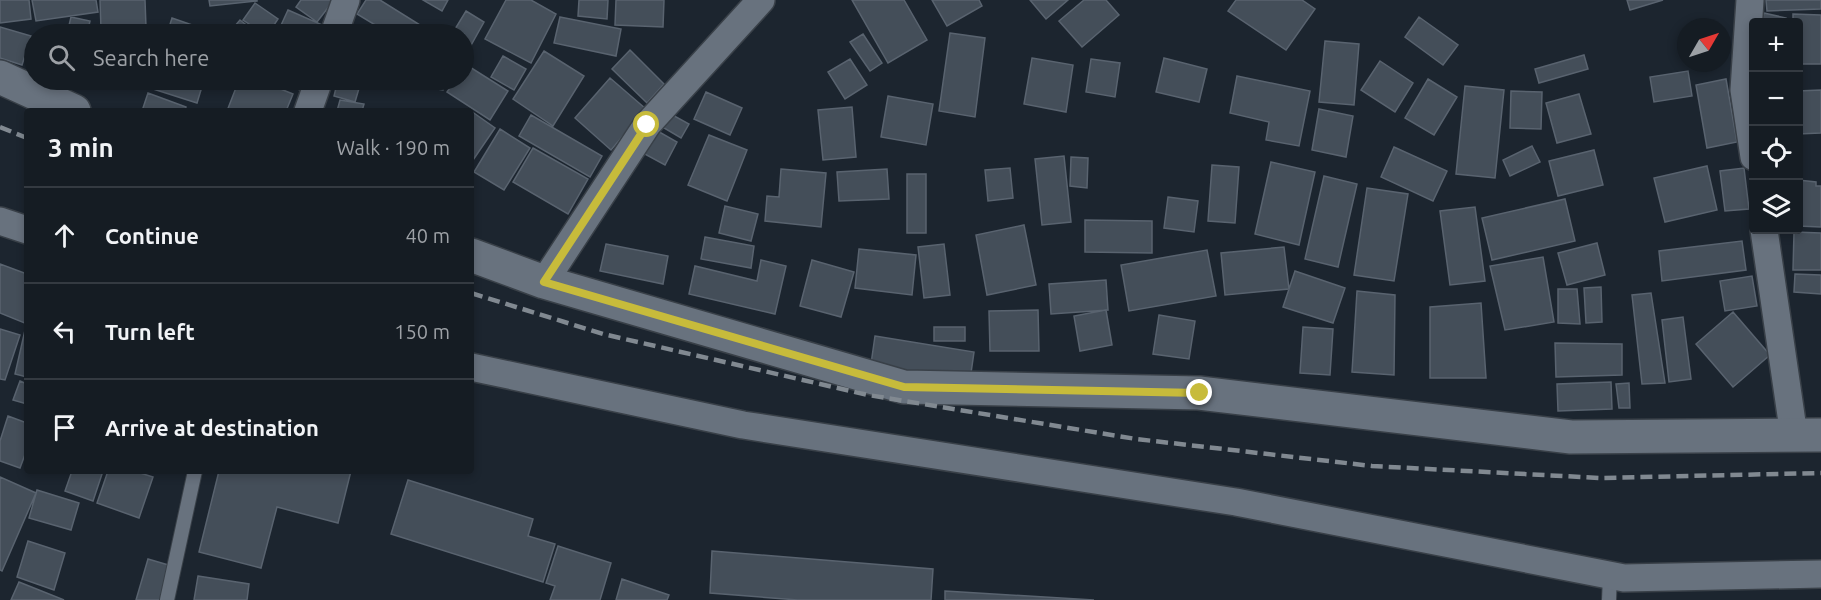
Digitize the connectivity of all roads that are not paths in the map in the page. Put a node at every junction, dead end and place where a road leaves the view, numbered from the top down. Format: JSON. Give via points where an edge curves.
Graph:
{"nodes":[{"id":1,"x":346,"y":0,"type":"edge"},
{"id":2,"x":761,"y":0,"type":"edge"},
{"id":3,"x":1750,"y":0,"type":"edge"},
{"id":4,"x":338,"y":24,"type":"edge"},
{"id":5,"x":0,"y":77,"type":"edge"},
{"id":6,"x":24,"y":88,"type":"edge"},
{"id":7,"x":28,"y":90,"type":"edge"},
{"id":8,"x":315,"y":90,"type":"edge"},
{"id":9,"x":67,"y":108,"type":"edge"},
{"id":10,"x":309,"y":108,"type":"edge"},
{"id":11,"x":1749,"y":126,"type":"edge"},
{"id":12,"x":0,"y":221,"type":"edge"},
{"id":13,"x":24,"y":229,"type":"edge"},
{"id":14,"x":1765,"y":234,"type":"edge"},
{"id":15,"x":474,"y":256,"type":"edge"},
{"id":16,"x":544,"y":282,"type":"junction"},
{"id":17,"x":474,"y":368,"type":"edge"},
{"id":18,"x":1807,"y":435,"type":"edge"},
{"id":19,"x":194,"y":474,"type":"edge"},
{"id":20,"x":1821,"y":574,"type":"edge"},
{"id":21,"x":1610,"y":588,"type":"edge"},
{"id":22,"x":167,"y":600,"type":"edge"}],
"edges":[{"from":1,"to":4,"type":"street"},
{"from":2,"to":16,"type":"street","via":[[647,125]]},
{"from":3,"to":11,"type":"street","via":[[1744,90]]},
{"from":5,"to":6,"type":"street"},
{"from":7,"to":9,"type":"street"},
{"from":8,"to":10,"type":"street"},
{"from":12,"to":13,"type":"street"},
{"from":14,"to":18,"type":"street"},
{"from":15,"to":16,"type":"street"},
{"from":16,"to":18,"type":"street","via":[[904,387],[1200,393],[1571,437]]},
{"from":17,"to":21,"type":"street","via":[[743,425],[1236,502]]},
{"from":19,"to":22,"type":"lane"},
{"from":20,"to":21,"type":"street","via":[[1624,578]]}]}
